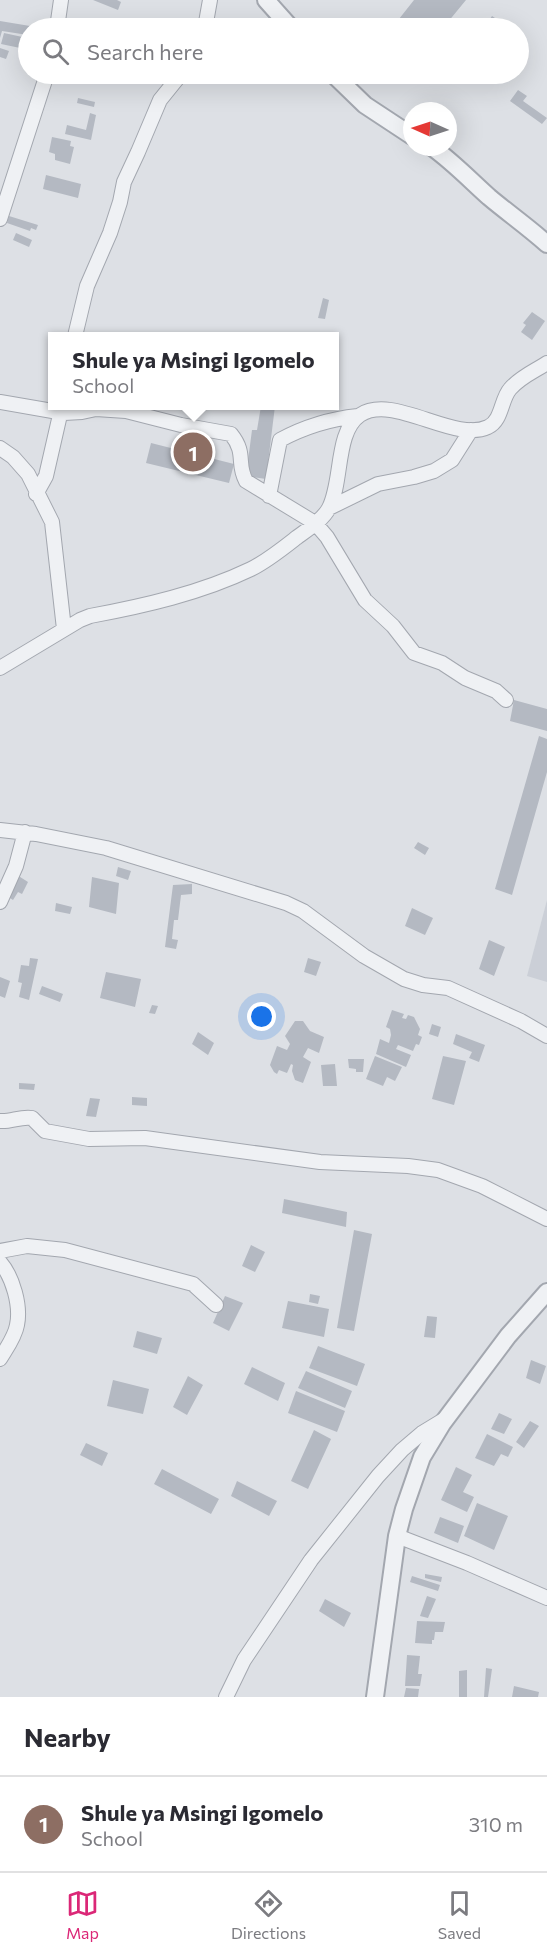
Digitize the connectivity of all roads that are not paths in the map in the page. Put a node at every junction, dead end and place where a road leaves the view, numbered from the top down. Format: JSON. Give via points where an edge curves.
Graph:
{"nodes":[{"id":1,"x":61,"y":0,"type":"edge"},
{"id":2,"x":210,"y":0,"type":"edge"},
{"id":3,"x":266,"y":0,"type":"edge"},
{"id":4,"x":58,"y":18,"type":"edge"},
{"id":5,"x":207,"y":18,"type":"edge"},
{"id":6,"x":282,"y":18,"type":"edge"},
{"id":7,"x":44,"y":84,"type":"edge"},
{"id":8,"x":173,"y":84,"type":"edge"},
{"id":9,"x":343,"y":84,"type":"edge"},
{"id":10,"x":403,"y":130,"type":"edge"},
{"id":11,"x":445,"y":156,"type":"edge"},
{"id":12,"x":0,"y":219,"type":"edge"},
{"id":13,"x":547,"y":244,"type":"edge"},
{"id":14,"x":76,"y":332,"type":"edge"},
{"id":15,"x":547,"y":363,"type":"edge"},
{"id":16,"x":0,"y":402,"type":"edge"},
{"id":17,"x":48,"y":408,"type":"edge"},
{"id":18,"x":61,"y":410,"type":"edge"},
{"id":19,"x":68,"y":410,"type":"edge"},
{"id":20,"x":96,"y":410,"type":"edge"},
{"id":21,"x":96,"y":410,"type":"edge"},
{"id":22,"x":358,"y":416,"type":"junction"},
{"id":23,"x":471,"y":430,"type":"junction"},
{"id":24,"x":0,"y":448,"type":"edge"},
{"id":25,"x":37,"y":493,"type":"junction"},
{"id":26,"x":269,"y":496,"type":"junction"},
{"id":27,"x":329,"y":508,"type":"junction"},
{"id":28,"x":315,"y":523,"type":"junction"},
{"id":29,"x":64,"y":628,"type":"junction"},
{"id":30,"x":0,"y":668,"type":"edge"},
{"id":31,"x":506,"y":700,"type":"dead end"},
{"id":32,"x":0,"y":830,"type":"edge"},
{"id":33,"x":25,"y":832,"type":"junction"},
{"id":34,"x":0,"y":902,"type":"edge"},
{"id":35,"x":547,"y":1035,"type":"edge"},
{"id":36,"x":0,"y":1121,"type":"edge"},
{"id":37,"x":547,"y":1219,"type":"edge"},
{"id":38,"x":0,"y":1251,"type":"edge"},
{"id":39,"x":0,"y":1262,"type":"edge"},
{"id":40,"x":547,"y":1292,"type":"edge"},
{"id":41,"x":216,"y":1305,"type":"dead end"},
{"id":42,"x":0,"y":1359,"type":"edge"},
{"id":43,"x":447,"y":1418,"type":"junction"},
{"id":44,"x":397,"y":1536,"type":"junction"},
{"id":45,"x":547,"y":1598,"type":"edge"},
{"id":46,"x":226,"y":1697,"type":"edge"},
{"id":47,"x":375,"y":1697,"type":"edge"}],
"edges":[{"from":1,"to":4,"type":"street"},
{"from":2,"to":5,"type":"street"},
{"from":3,"to":6,"type":"street"},
{"from":7,"to":12,"type":"street"},
{"from":8,"to":14,"type":"street","via":[[160,100],[124,182],[110,233],[87,286]]},
{"from":9,"to":10,"type":"street","via":[[365,105]]},
{"from":11,"to":13,"type":"street"},
{"from":15,"to":23,"type":"street","via":[[509,390],[493,424]]},
{"from":16,"to":17,"type":"street"},
{"from":18,"to":25,"type":"street","via":[[46,476]]},
{"from":19,"to":20,"type":"street"},
{"from":21,"to":26,"type":"street","via":[[126,411],[231,434],[242,455],[246,481]]},
{"from":22,"to":23,"type":"street","via":[[374,410],[392,410]]},
{"from":22,"to":26,"type":"street","via":[[312,424],[280,440]]},
{"from":22,"to":27,"type":"street","via":[[343,443],[337,488]]},
{"from":23,"to":27,"type":"street","via":[[452,460],[434,471],[378,484]]},
{"from":24,"to":25,"type":"street","via":[[28,474]]},
{"from":25,"to":29,"type":"street","via":[[52,522]]},
{"from":26,"to":28,"type":"street"},
{"from":27,"to":28,"type":"street"},
{"from":28,"to":29,"type":"street","via":[[251,569],[201,590],[90,616]]},
{"from":28,"to":31,"type":"street","via":[[364,600],[393,626],[414,653],[442,663]]},
{"from":29,"to":30,"type":"street"},
{"from":32,"to":33,"type":"street"},
{"from":33,"to":34,"type":"street"},
{"from":33,"to":35,"type":"street","via":[[106,848],[286,903],[404,979],[448,988]]},
{"from":36,"to":37,"type":"street","via":[[32,1118],[45,1131],[89,1139],[145,1138],[320,1162],[438,1170],[483,1186]]},
{"from":38,"to":41,"type":"street","via":[[27,1246],[65,1250],[192,1284]]},
{"from":39,"to":42,"type":"street","via":[[13,1290],[18,1319]]},
{"from":40,"to":43,"type":"street","via":[[508,1336]]},
{"from":43,"to":44,"type":"street","via":[[422,1456]]},
{"from":43,"to":46,"type":"street","via":[[402,1450],[324,1544],[244,1660]]},
{"from":44,"to":45,"type":"street"},
{"from":44,"to":47,"type":"street"}]}
